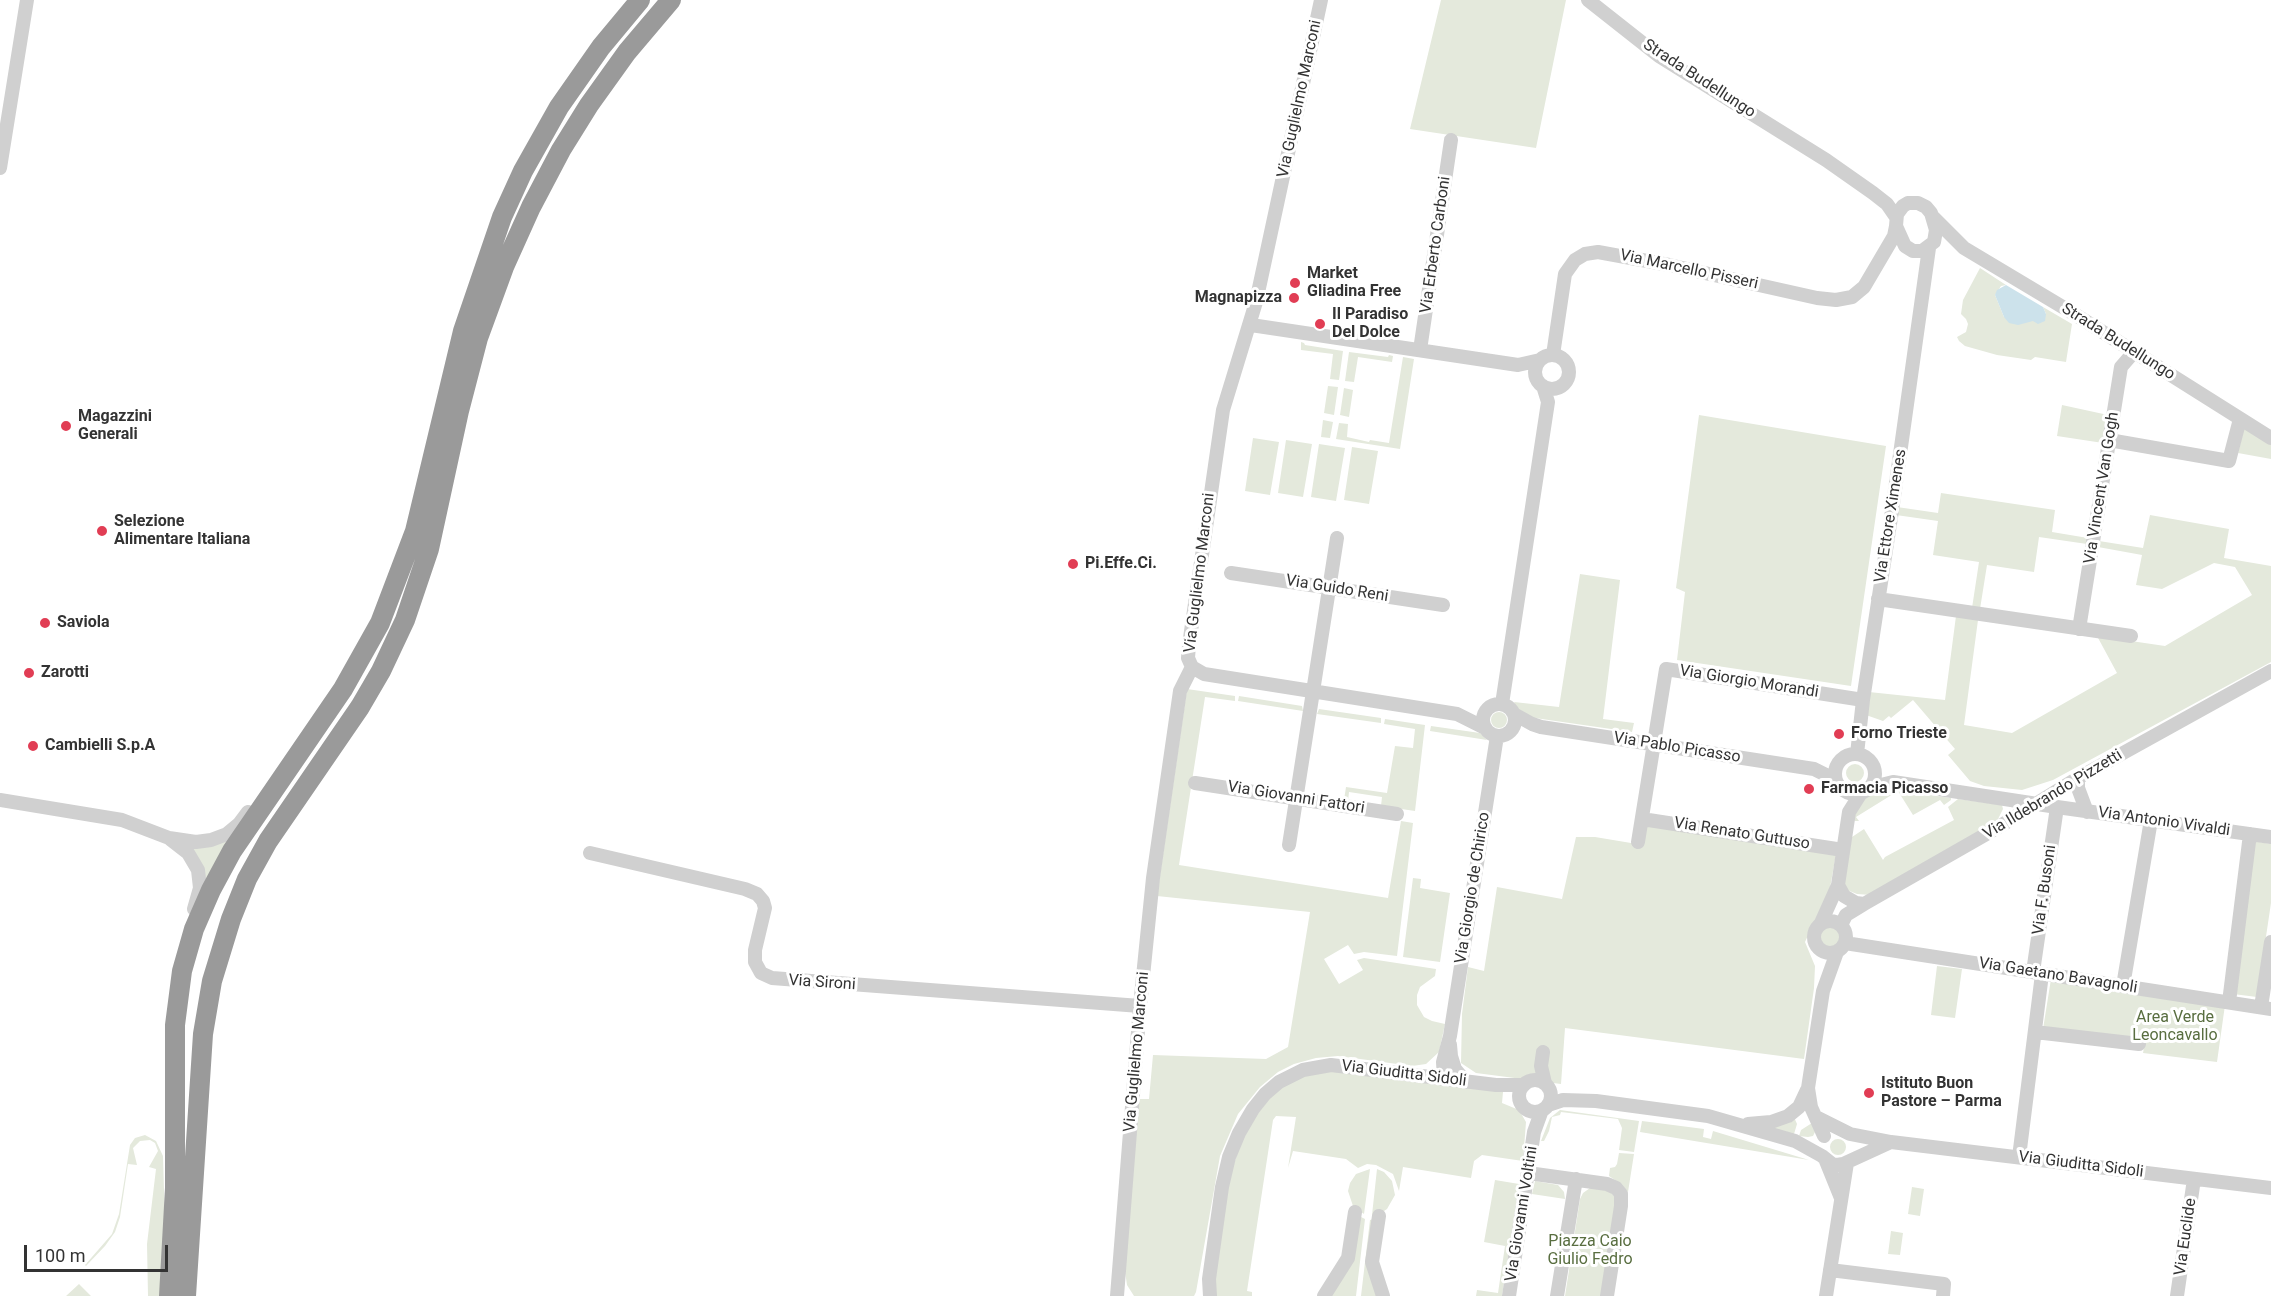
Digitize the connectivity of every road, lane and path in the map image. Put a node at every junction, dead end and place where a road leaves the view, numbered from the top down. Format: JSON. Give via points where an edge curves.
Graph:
{"nodes":[{"id":1,"x":27,"y":0,"type":"edge"},
{"id":2,"x":632,"y":0,"type":"edge"},
{"id":3,"x":639,"y":0,"type":"edge"},
{"id":4,"x":671,"y":0,"type":"edge"},
{"id":5,"x":678,"y":0,"type":"edge"},
{"id":6,"x":1320,"y":0,"type":"edge"},
{"id":7,"x":1588,"y":0,"type":"edge"},
{"id":8,"x":655,"y":18,"type":"junction"},
{"id":9,"x":607,"y":39,"type":"junction"},
{"id":10,"x":1450,"y":140,"type":"dead end"},
{"id":11,"x":0,"y":168,"type":"edge"},
{"id":12,"x":1873,"y":193,"type":"junction"},
{"id":13,"x":1915,"y":203,"type":"junction"},
{"id":14,"x":1932,"y":216,"type":"junction"},
{"id":15,"x":1896,"y":222,"type":"junction"},
{"id":16,"x":1932,"y":244,"type":"junction"},
{"id":17,"x":1964,"y":248,"type":"junction"},
{"id":18,"x":1913,"y":251,"type":"junction"},
{"id":19,"x":1881,"y":257,"type":"junction"},
{"id":20,"x":1926,"y":278,"type":"junction"},
{"id":21,"x":1251,"y":325,"type":"junction"},
{"id":22,"x":1420,"y":350,"type":"junction"},
{"id":23,"x":2134,"y":352,"type":"junction"},
{"id":24,"x":1546,"y":358,"type":"junction"},
{"id":25,"x":1518,"y":365,"type":"junction"},
{"id":26,"x":1540,"y":381,"type":"junction"},
{"id":27,"x":1559,"y":387,"type":"junction"},
{"id":28,"x":1548,"y":402,"type":"junction"},
{"id":29,"x":2240,"y":419,"type":"junction"},
{"id":30,"x":2271,"y":438,"type":"edge"},
{"id":31,"x":2109,"y":440,"type":"junction"},
{"id":32,"x":1337,"y":538,"type":"dead end"},
{"id":33,"x":1231,"y":573,"type":"dead end"},
{"id":34,"x":1329,"y":588,"type":"junction"},
{"id":35,"x":1878,"y":599,"type":"junction"},
{"id":36,"x":1443,"y":604,"type":"dead end"},
{"id":37,"x":2079,"y":629,"type":"junction"},
{"id":38,"x":2131,"y":636,"type":"dead end"},
{"id":39,"x":1192,"y":667,"type":"junction"},
{"id":40,"x":2271,"y":671,"type":"edge"},
{"id":41,"x":1313,"y":692,"type":"junction"},
{"id":42,"x":1863,"y":700,"type":"junction"},
{"id":43,"x":1496,"y":706,"type":"junction"},
{"id":44,"x":1457,"y":714,"type":"junction"},
{"id":45,"x":1514,"y":714,"type":"junction"},
{"id":46,"x":1541,"y":727,"type":"junction"},
{"id":47,"x":1497,"y":732,"type":"junction"},
{"id":48,"x":1654,"y":744,"type":"junction"},
{"id":49,"x":1857,"y":754,"type":"junction"},
{"id":50,"x":1840,"y":760,"type":"junction"},
{"id":51,"x":1873,"y":768,"type":"junction"},
{"id":52,"x":1814,"y":769,"type":"junction"},
{"id":53,"x":2078,"y":778,"type":"junction"},
{"id":54,"x":1893,"y":782,"type":"junction"},
{"id":55,"x":1195,"y":783,"type":"dead end"},
{"id":56,"x":1840,"y":786,"type":"junction"},
{"id":57,"x":1865,"y":790,"type":"junction"},
{"id":58,"x":271,"y":794,"type":"junction"},
{"id":59,"x":1296,"y":798,"type":"junction"},
{"id":60,"x":0,"y":800,"type":"edge"},
{"id":61,"x":2006,"y":800,"type":"junction"},
{"id":62,"x":2036,"y":804,"type":"junction"},
{"id":63,"x":2057,"y":807,"type":"junction"},
{"id":64,"x":1849,"y":812,"type":"junction"},
{"id":65,"x":2087,"y":812,"type":"junction"},
{"id":66,"x":1397,"y":814,"type":"dead end"},
{"id":67,"x":1642,"y":819,"type":"junction"},
{"id":68,"x":2151,"y":820,"type":"junction"},
{"id":69,"x":1997,"y":828,"type":"junction"},
{"id":70,"x":2250,"y":834,"type":"junction"},
{"id":71,"x":2271,"y":836,"type":"edge"},
{"id":72,"x":169,"y":838,"type":"junction"},
{"id":73,"x":1638,"y":842,"type":"dead end"},
{"id":74,"x":1289,"y":846,"type":"dead end"},
{"id":75,"x":1843,"y":850,"type":"junction"},
{"id":76,"x":590,"y":853,"type":"dead end"},
{"id":77,"x":1838,"y":885,"type":"junction"},
{"id":78,"x":1864,"y":904,"type":"junction"},
{"id":79,"x":1820,"y":925,"type":"junction"},
{"id":80,"x":1841,"y":926,"type":"junction"},
{"id":81,"x":2271,"y":942,"type":"edge"},
{"id":82,"x":1841,"y":947,"type":"junction"},
{"id":83,"x":188,"y":950,"type":"junction"},
{"id":84,"x":1821,"y":950,"type":"junction"},
{"id":85,"x":2038,"y":973,"type":"junction"},
{"id":86,"x":2123,"y":986,"type":"junction"},
{"id":87,"x":1823,"y":991,"type":"junction"},
{"id":88,"x":2229,"y":1002,"type":"junction"},
{"id":89,"x":1140,"y":1006,"type":"junction"},
{"id":90,"x":2266,"y":1008,"type":"edge"},
{"id":91,"x":2035,"y":1032,"type":"junction"},
{"id":92,"x":1449,"y":1040,"type":"junction"},
{"id":93,"x":2139,"y":1044,"type":"dead end"},
{"id":94,"x":1542,"y":1057,"type":"dead end"},
{"id":95,"x":1414,"y":1075,"type":"junction"},
{"id":96,"x":1444,"y":1079,"type":"junction"},
{"id":97,"x":1466,"y":1082,"type":"junction"},
{"id":98,"x":1496,"y":1085,"type":"junction"},
{"id":99,"x":1538,"y":1085,"type":"junction"},
{"id":100,"x":1808,"y":1085,"type":"junction"},
{"id":101,"x":1598,"y":1101,"type":"junction"},
{"id":102,"x":1522,"y":1104,"type":"junction"},
{"id":103,"x":1545,"y":1108,"type":"junction"},
{"id":104,"x":1816,"y":1118,"type":"junction"},
{"id":105,"x":1728,"y":1122,"type":"junction"},
{"id":106,"x":1534,"y":1132,"type":"junction"},
{"id":107,"x":1845,"y":1132,"type":"junction"},
{"id":108,"x":1823,"y":1137,"type":"junction"},
{"id":109,"x":1795,"y":1142,"type":"junction"},
{"id":110,"x":1891,"y":1142,"type":"junction"},
{"id":111,"x":2019,"y":1157,"type":"junction"},
{"id":112,"x":1824,"y":1158,"type":"junction"},
{"id":113,"x":1849,"y":1161,"type":"junction"},
{"id":114,"x":1528,"y":1173,"type":"junction"},
{"id":115,"x":1575,"y":1179,"type":"junction"},
{"id":116,"x":2194,"y":1179,"type":"junction"},
{"id":117,"x":2271,"y":1188,"type":"edge"},
{"id":118,"x":1842,"y":1200,"type":"junction"},
{"id":119,"x":1355,"y":1212,"type":"dead end"},
{"id":120,"x":1378,"y":1216,"type":"dead end"},
{"id":121,"x":1830,"y":1270,"type":"junction"},
{"id":122,"x":1209,"y":1279,"type":"junction"},
{"id":123,"x":169,"y":1296,"type":"edge"},
{"id":124,"x":186,"y":1296,"type":"edge"},
{"id":125,"x":1117,"y":1296,"type":"edge"},
{"id":126,"x":1202,"y":1296,"type":"edge"},
{"id":127,"x":1210,"y":1296,"type":"edge"},
{"id":128,"x":1324,"y":1296,"type":"edge"},
{"id":129,"x":1383,"y":1296,"type":"edge"},
{"id":130,"x":1509,"y":1296,"type":"edge"},
{"id":131,"x":1557,"y":1296,"type":"edge"},
{"id":132,"x":1607,"y":1296,"type":"edge"},
{"id":133,"x":1826,"y":1296,"type":"edge"},
{"id":134,"x":1943,"y":1296,"type":"edge"},
{"id":135,"x":2177,"y":1296,"type":"edge"}],
"edges":[{"from":1,"to":11,"type":"street"},
{"from":2,"to":9,"type":"highway"},
{"from":3,"to":9,"type":"highway"},
{"from":4,"to":8,"type":"highway"},
{"from":5,"to":8,"type":"highway"},
{"from":6,"to":21,"type":"street","name":"Via Guglielmo Marconi"},
{"from":7,"to":12,"type":"street","name":"Strada Budellungo","via":[[1659,56]]},
{"from":8,"to":124,"type":"highway","via":[[589,105],[526,217],[475,349],[432,538],[405,620],[360,707],[268,841],[231,919],[215,971],[203,1034]]},
{"from":9,"to":58,"type":"highway","via":[[543,135],[498,227],[457,352],[415,531],[380,623],[343,689]]},
{"from":10,"to":22,"type":"street","name":"Via Erberto Carboni"},
{"from":12,"to":13,"type":"street","name":"Strada Budellungo"},
{"from":12,"to":15,"type":"street","name":"Strada Budellungo","via":[[1887,204]]},
{"from":13,"to":14,"type":"street","name":"Strada Budellungo","via":[[1924,206]]},
{"from":13,"to":15,"type":"street","via":[[1903,206]]},
{"from":14,"to":16,"type":"street","via":[[1936,230]]},
{"from":14,"to":17,"type":"street","name":"Strada Budellungo"},
{"from":15,"to":18,"type":"street","name":"Strada Budellungo","via":[[1901,241]]},
{"from":15,"to":19,"type":"street","name":"Via Marcello Pisseri","via":[[1894,236]]},
{"from":16,"to":17,"type":"street","name":"Strada Budellungo"},
{"from":16,"to":18,"type":"street","name":"Strada Budellungo"},
{"from":16,"to":20,"type":"street","name":"Via Ettore Ximenes"},
{"from":17,"to":23,"type":"street","name":"Strada Budellungo"},
{"from":18,"to":19,"type":"street","via":[[1896,251]]},
{"from":18,"to":20,"type":"street"},
{"from":19,"to":24,"type":"street","name":"Via Marcello Pisseri","via":[[1864,286],[1852,297],[1836,300],[1669,265],[1598,252],[1585,254],[1565,274]]},
{"from":20,"to":35,"type":"street","name":"Via Ettore Ximenes"},
{"from":21,"to":22,"type":"street"},
{"from":21,"to":39,"type":"street","name":"Via Guglielmo Marconi","via":[[1223,410],[1189,645]]},
{"from":22,"to":25,"type":"street"},
{"from":23,"to":29,"type":"street","name":"Strada Budellungo"},
{"from":23,"to":31,"type":"street","name":"Via Vincent Van Gogh","via":[[2121,367]]},
{"from":24,"to":25,"type":"street"},
{"from":24,"to":26,"type":"street","name":"Via Marcello Pisseri","via":[[1536,366]]},
{"from":24,"to":27,"type":"street","via":[[1563,359],[1568,368],[1567,379]]},
{"from":25,"to":26,"type":"street"},
{"from":26,"to":27,"type":"street"},
{"from":26,"to":28,"type":"street"},
{"from":27,"to":28,"type":"street"},
{"from":28,"to":43,"type":"street"},
{"from":29,"to":30,"type":"street","name":"Strada Budellungo"},
{"from":29,"to":31,"type":"street","via":[[2229,461]]},
{"from":31,"to":37,"type":"street","name":"Via Vincent Van Gogh"},
{"from":32,"to":34,"type":"street"},
{"from":33,"to":34,"type":"street","name":"Via Guido Reni"},
{"from":34,"to":36,"type":"street","name":"Via Guido Reni"},
{"from":34,"to":41,"type":"street"},
{"from":35,"to":37,"type":"street"},
{"from":35,"to":42,"type":"street","name":"Via Ettore Ximenes"},
{"from":37,"to":38,"type":"street"},
{"from":39,"to":41,"type":"street","via":[[1204,674]]},
{"from":39,"to":89,"type":"street","name":"Via Guglielmo Marconi","via":[[1180,691],[1153,878]]},
{"from":40,"to":53,"type":"street","name":"Via Ildebrando Pizzetti"},
{"from":41,"to":44,"type":"street"},
{"from":41,"to":59,"type":"street"},
{"from":42,"to":48,"type":"street","name":"Via Giorgio Morandi","via":[[1666,669]]},
{"from":42,"to":49,"type":"street","name":"Via Ettore Ximenes"},
{"from":43,"to":44,"type":"street"},
{"from":43,"to":45,"type":"street","name":"Via Pablo Picasso","via":[[1509,708]]},
{"from":43,"to":47,"type":"street","via":[[1483,717]]},
{"from":44,"to":47,"type":"street"},
{"from":45,"to":46,"type":"street","name":"Via Pablo Picasso"},
{"from":45,"to":47,"type":"street","via":[[1515,722]]},
{"from":46,"to":47,"type":"street","name":"Via Pablo Picasso"},
{"from":46,"to":48,"type":"street","name":"Via Pablo Picasso"},
{"from":47,"to":92,"type":"street","name":"Via Giorgio de Chirico"},
{"from":48,"to":52,"type":"street","name":"Via Pablo Picasso"},
{"from":48,"to":67,"type":"street","name":"Via Giorgio Morandi"},
{"from":49,"to":50,"type":"street","name":"Via Pablo Picasso"},
{"from":49,"to":51,"type":"street","name":"Via Pablo Picasso","via":[[1867,758]]},
{"from":50,"to":52,"type":"street","name":"Via Pablo Picasso"},
{"from":50,"to":56,"type":"street","via":[[1835,771]]},
{"from":51,"to":54,"type":"street","name":"Via Pablo Picasso"},
{"from":51,"to":57,"type":"street","via":[[1874,778]]},
{"from":52,"to":56,"type":"street","name":"Via Pablo Picasso"},
{"from":53,"to":62,"type":"street","name":"Via Ildebrando Pizzetti"},
{"from":53,"to":65,"type":"street"},
{"from":54,"to":57,"type":"street","name":"Via Pablo Picasso"},
{"from":54,"to":61,"type":"street","name":"Via Pablo Picasso"},
{"from":55,"to":59,"type":"street","name":"Via Giovanni Fattori"},
{"from":56,"to":57,"type":"street","name":"Via Pablo Picasso","via":[[1852,794]]},
{"from":56,"to":64,"type":"street"},
{"from":57,"to":64,"type":"street"},
{"from":58,"to":72,"type":"street","via":[[219,838],[196,842]]},
{"from":58,"to":83,"type":"highway","via":[[216,881]]},
{"from":59,"to":66,"type":"street","name":"Via Giovanni Fattori"},
{"from":59,"to":74,"type":"street"},
{"from":60,"to":72,"type":"street","via":[[122,820]]},
{"from":61,"to":62,"type":"street","name":"Via Pablo Picasso"},
{"from":61,"to":69,"type":"street","via":[[2007,816]]},
{"from":62,"to":63,"type":"street","name":"Via Pablo Picasso"},
{"from":62,"to":69,"type":"street","name":"Via Ildebrando Pizzetti"},
{"from":63,"to":65,"type":"street","name":"Via Antonio Vivaldi"},
{"from":63,"to":85,"type":"street","name":"Via F. Busoni"},
{"from":64,"to":75,"type":"street"},
{"from":65,"to":68,"type":"street","name":"Via Antonio Vivaldi"},
{"from":67,"to":73,"type":"street","name":"Via Giorgio Morandi"},
{"from":67,"to":75,"type":"street","name":"Via Renato Guttuso"},
{"from":68,"to":70,"type":"street","name":"Via Antonio Vivaldi"},
{"from":68,"to":86,"type":"street"},
{"from":69,"to":78,"type":"street","name":"Via Ildebrando Pizzetti"},
{"from":70,"to":71,"type":"street","name":"Via Antonio Vivaldi"},
{"from":70,"to":88,"type":"street"},
{"from":72,"to":83,"type":"street","via":[[188,853],[199,874],[199,894],[187,929]]},
{"from":75,"to":77,"type":"street"},
{"from":76,"to":89,"type":"street","name":"Via Sironi","via":[[757,894],[765,908],[754,962],[761,973],[772,978]]},
{"from":77,"to":78,"type":"street","via":[[1844,896]]},
{"from":77,"to":79,"type":"street"},
{"from":77,"to":80,"type":"street"},
{"from":78,"to":80,"type":"street","name":"Via Ildebrando Pizzetti","via":[[1846,915]]},
{"from":79,"to":80,"type":"street","via":[[1828,922]]},
{"from":79,"to":84,"type":"street","via":[[1814,938]]},
{"from":80,"to":82,"type":"street","via":[[1846,936]]},
{"from":81,"to":90,"type":"street"},
{"from":82,"to":84,"type":"street","via":[[1829,953]]},
{"from":82,"to":85,"type":"street","name":"Via Gaetano Bavagnoli"},
{"from":82,"to":87,"type":"street"},
{"from":83,"to":123,"type":"highway","via":[[178,992],[174,1035],[175,1178]]},
{"from":84,"to":87,"type":"street"},
{"from":85,"to":86,"type":"street","name":"Via Gaetano Bavagnoli"},
{"from":85,"to":91,"type":"street","name":"Via F. Busoni"},
{"from":86,"to":88,"type":"street","name":"Via Gaetano Bavagnoli"},
{"from":87,"to":100,"type":"street"},
{"from":88,"to":90,"type":"street","name":"Via Gaetano Bavagnoli"},
{"from":89,"to":125,"type":"street","name":"Via Guglielmo Marconi"},
{"from":91,"to":93,"type":"street"},
{"from":91,"to":111,"type":"street","name":"Via F. Busoni"},
{"from":92,"to":95,"type":"street","name":"Via Giorgio de Chirico","via":[[1435,1064]]},
{"from":92,"to":96,"type":"street","via":[[1450,1063]]},
{"from":92,"to":97,"type":"street","name":"Via Giorgio de Chirico","via":[[1455,1069]]},
{"from":94,"to":99,"type":"street"},
{"from":95,"to":96,"type":"street","name":"Via Giuditta Sidoli"},
{"from":95,"to":122,"type":"street","name":"Via Giuditta Sidoli","via":[[1320,1066],[1291,1075],[1265,1094],[1239,1133],[1226,1165]]},
{"from":96,"to":97,"type":"street","name":"Via Giuditta Sidoli"},
{"from":97,"to":98,"type":"street","name":"Via Giuditta Sidoli"},
{"from":98,"to":99,"type":"street","name":"Via Giuditta Sidoli"},
{"from":98,"to":102,"type":"street","name":"Via Giuditta Sidoli","via":[[1512,1091]]},
{"from":99,"to":101,"type":"street","name":"Via Giuditta Sidoli"},
{"from":99,"to":102,"type":"street","via":[[1520,1092]]},
{"from":99,"to":103,"type":"street","via":[[1551,1096]]},
{"from":100,"to":104,"type":"street"},
{"from":100,"to":105,"type":"street","name":"Via Giuditta Sidoli","via":[[1799,1107],[1785,1117],[1762,1124]]},
{"from":101,"to":103,"type":"street","name":"Via Giuditta Sidoli","via":[[1563,1100]]},
{"from":101,"to":105,"type":"street","name":"Via Giuditta Sidoli"},
{"from":102,"to":103,"type":"street","name":"Via Giuditta Sidoli","via":[[1533,1112]]},
{"from":102,"to":106,"type":"street","name":"Via Giovanni Voltini"},
{"from":103,"to":106,"type":"street","name":"Via Giovanni Voltini"},
{"from":104,"to":107,"type":"street"},
{"from":104,"to":108,"type":"street"},
{"from":105,"to":109,"type":"street","name":"Via Giuditta Sidoli"},
{"from":106,"to":114,"type":"street","name":"Via Giovanni Voltini"},
{"from":107,"to":108,"type":"street","name":"Via Giuditta Sidoli","via":[[1833,1130]]},
{"from":107,"to":110,"type":"street","name":"Via Giuditta Sidoli"},
{"from":107,"to":113,"type":"street","via":[[1856,1149]]},
{"from":108,"to":109,"type":"street","name":"Via Giuditta Sidoli"},
{"from":108,"to":112,"type":"street","via":[[1820,1145]]},
{"from":109,"to":112,"type":"street","name":"Via Giuditta Sidoli"},
{"from":110,"to":111,"type":"street","name":"Via Giuditta Sidoli"},
{"from":110,"to":113,"type":"street","name":"Via Giuditta Sidoli"},
{"from":111,"to":116,"type":"street","name":"Via Giuditta Sidoli"},
{"from":112,"to":113,"type":"street","name":"Via Giuditta Sidoli","via":[[1837,1165]]},
{"from":112,"to":118,"type":"street"},
{"from":113,"to":118,"type":"street"},
{"from":114,"to":115,"type":"street"},
{"from":114,"to":130,"type":"street","name":"Via Giovanni Voltini"},
{"from":115,"to":131,"type":"street"},
{"from":115,"to":132,"type":"street","via":[[1611,1185],[1622,1197]]},
{"from":116,"to":117,"type":"street","name":"Via Giuditta Sidoli"},
{"from":116,"to":135,"type":"street","name":"Via Euclide"},
{"from":118,"to":121,"type":"street"},
{"from":119,"to":128,"type":"street","via":[[1348,1258]]},
{"from":120,"to":129,"type":"street","via":[[1372,1262]]},
{"from":121,"to":133,"type":"street"},
{"from":121,"to":134,"type":"street","via":[[1944,1284]]},
{"from":122,"to":126,"type":"street","name":"Via Giuditta Sidoli"},
{"from":122,"to":127,"type":"street","name":"Via Giuditta Sidoli"}]}
